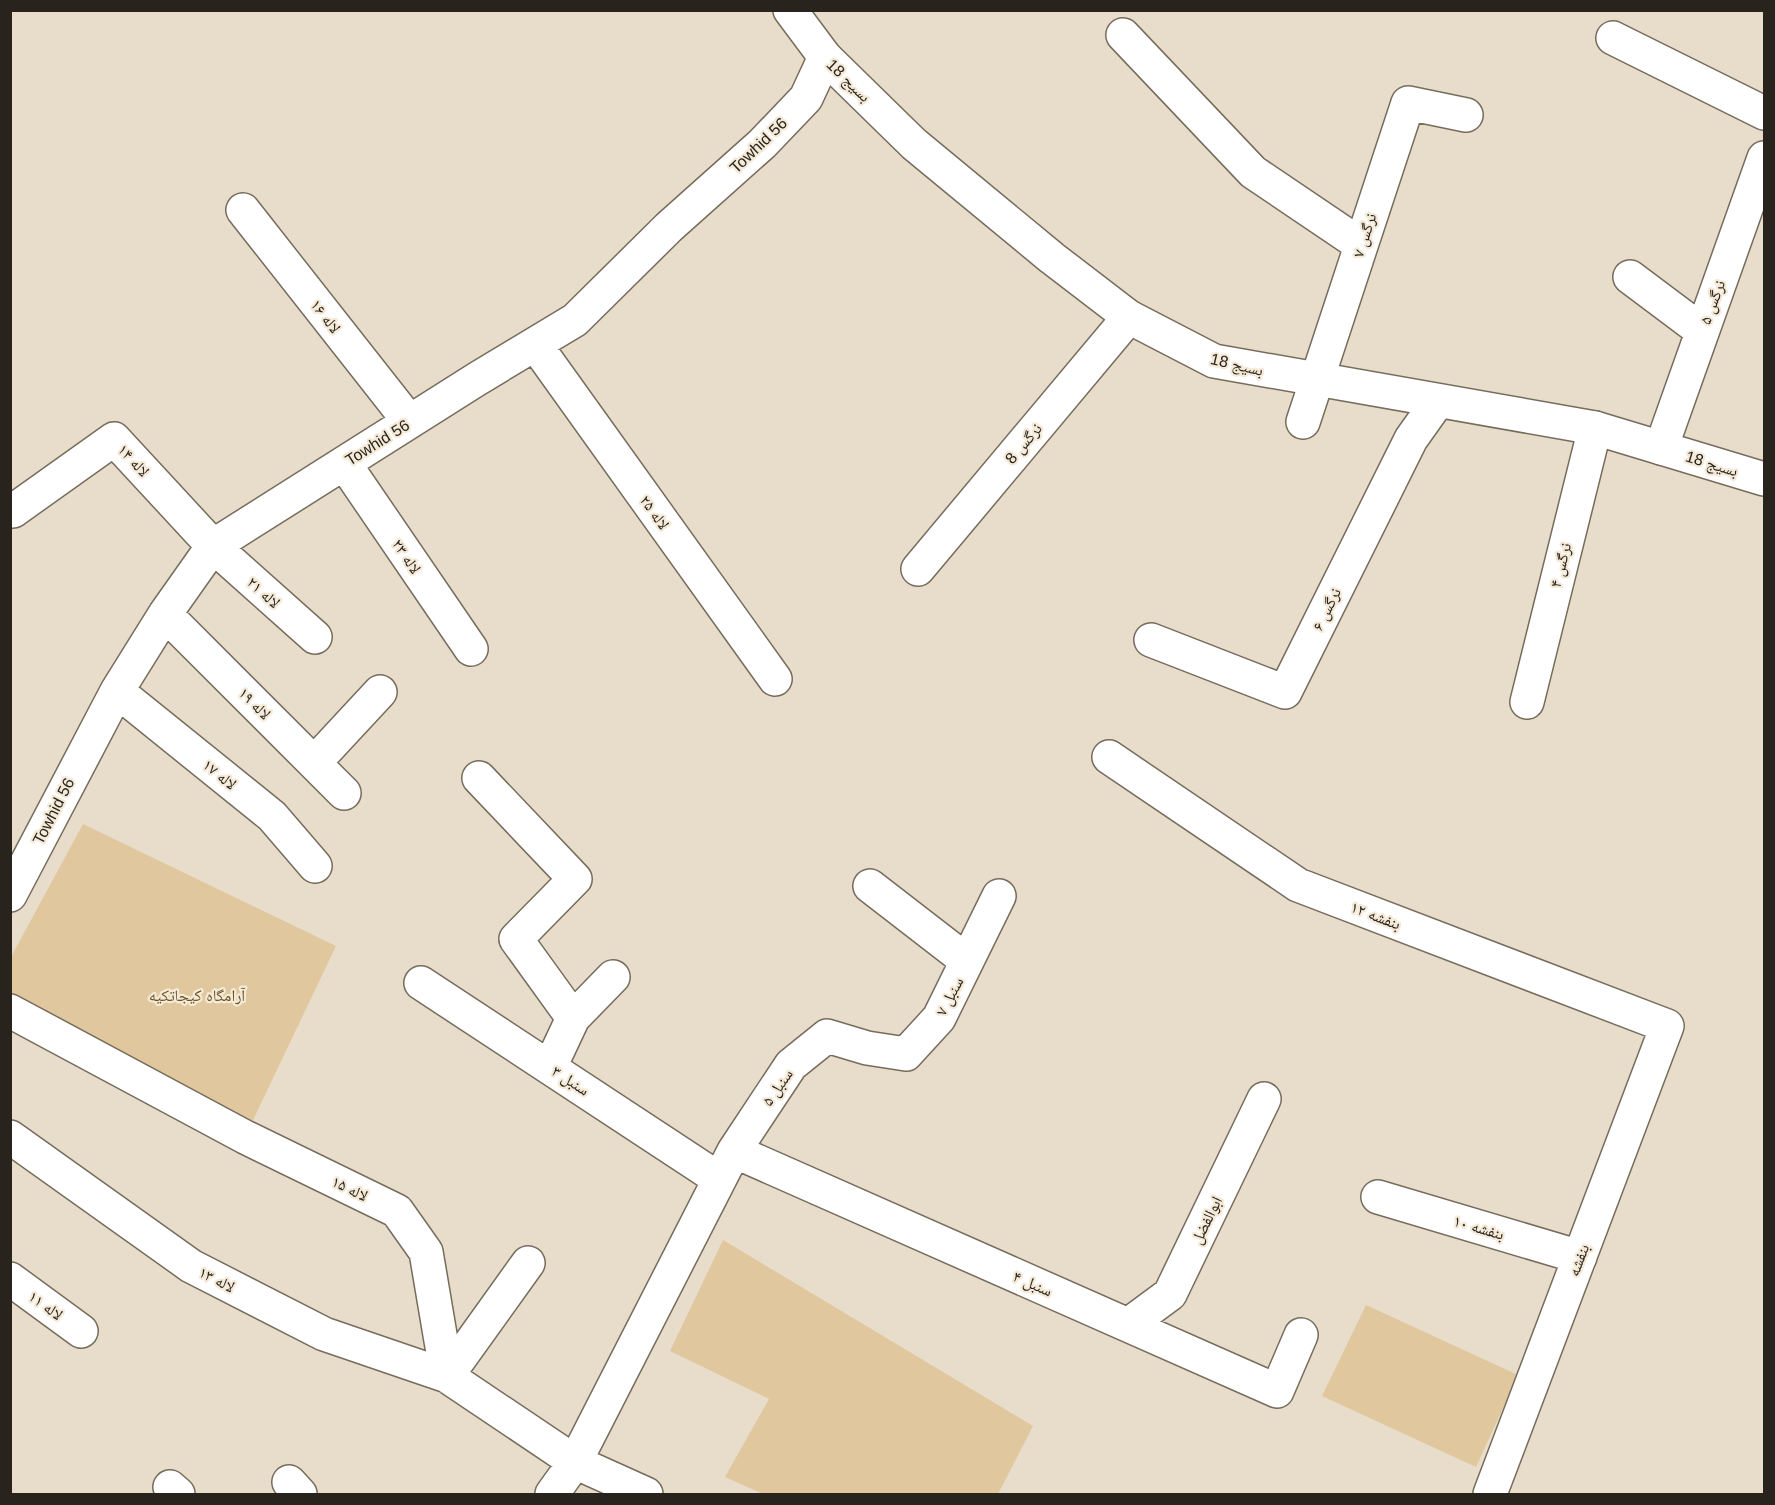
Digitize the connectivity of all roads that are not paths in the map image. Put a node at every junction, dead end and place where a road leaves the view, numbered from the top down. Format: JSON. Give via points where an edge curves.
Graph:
{"nodes":[{"id":1,"x":790,"y":10,"type":"edge"},
{"id":2,"x":1123,"y":35,"type":"dead end"},
{"id":3,"x":1613,"y":38,"type":"dead end"},
{"id":4,"x":825,"y":57,"type":"junction"},
{"id":5,"x":1764,"y":113,"type":"edge"},
{"id":6,"x":1466,"y":115,"type":"dead end"},
{"id":7,"x":1764,"y":158,"type":"edge"},
{"id":8,"x":243,"y":210,"type":"dead end"},
{"id":9,"x":1361,"y":245,"type":"junction"},
{"id":10,"x":1630,"y":277,"type":"dead end"},
{"id":11,"x":1129,"y":317,"type":"junction"},
{"id":12,"x":1702,"y":331,"type":"junction"},
{"id":13,"x":535,"y":344,"type":"junction"},
{"id":14,"x":1317,"y":380,"type":"junction"},
{"id":15,"x":1438,"y":401,"type":"junction"},
{"id":16,"x":409,"y":422,"type":"junction"},
{"id":17,"x":1303,"y":423,"type":"dead end"},
{"id":18,"x":1594,"y":428,"type":"junction"},
{"id":19,"x":1661,"y":448,"type":"junction"},
{"id":20,"x":344,"y":463,"type":"junction"},
{"id":21,"x":1764,"y":479,"type":"edge"},
{"id":22,"x":13,"y":511,"type":"dead end"},
{"id":23,"x":213,"y":546,"type":"junction"},
{"id":24,"x":918,"y":569,"type":"dead end"},
{"id":25,"x":165,"y":614,"type":"junction"},
{"id":26,"x":315,"y":637,"type":"dead end"},
{"id":27,"x":1151,"y":640,"type":"dead end"},
{"id":28,"x":471,"y":648,"type":"dead end"},
{"id":29,"x":775,"y":679,"type":"dead end"},
{"id":30,"x":117,"y":691,"type":"junction"},
{"id":31,"x":380,"y":692,"type":"dead end"},
{"id":32,"x":1527,"y":702,"type":"dead end"},
{"id":33,"x":1109,"y":757,"type":"dead end"},
{"id":34,"x":314,"y":763,"type":"junction"},
{"id":35,"x":479,"y":778,"type":"dead end"},
{"id":36,"x":344,"y":793,"type":"dead end"},
{"id":37,"x":315,"y":866,"type":"dead end"},
{"id":38,"x":870,"y":886,"type":"dead end"},
{"id":39,"x":10,"y":895,"type":"edge"},
{"id":40,"x":999,"y":897,"type":"dead end"},
{"id":41,"x":967,"y":961,"type":"junction"},
{"id":42,"x":613,"y":977,"type":"dead end"},
{"id":43,"x":421,"y":983,"type":"dead end"},
{"id":44,"x":10,"y":1011,"type":"edge"},
{"id":45,"x":573,"y":1018,"type":"junction"},
{"id":46,"x":1667,"y":1026,"type":"joint"},
{"id":47,"x":867,"y":1048,"type":"joint"},
{"id":48,"x":550,"y":1067,"type":"junction"},
{"id":49,"x":1264,"y":1099,"type":"dead end"},
{"id":50,"x":10,"y":1137,"type":"edge"},
{"id":51,"x":726,"y":1165,"type":"junction"},
{"id":52,"x":1378,"y":1197,"type":"dead end"},
{"id":53,"x":1580,"y":1257,"type":"junction"},
{"id":54,"x":528,"y":1263,"type":"dead end"},
{"id":55,"x":10,"y":1279,"type":"edge"},
{"id":56,"x":1128,"y":1325,"type":"junction"},
{"id":57,"x":81,"y":1331,"type":"dead end"},
{"id":58,"x":1301,"y":1335,"type":"dead end"},
{"id":59,"x":447,"y":1376,"type":"junction"},
{"id":60,"x":575,"y":1462,"type":"junction"},
{"id":61,"x":552,"y":1494,"type":"edge"},
{"id":62,"x":646,"y":1494,"type":"edge"},
{"id":63,"x":1490,"y":1494,"type":"edge"}],
"edges":[{"from":1,"to":4,"type":"street","name":"بسیج 18"},
{"from":2,"to":9,"type":"street","via":[[1253,172]]},
{"from":3,"to":5,"type":"street"},
{"from":4,"to":11,"type":"street","name":"بسیج 18","via":[[914,144]]},
{"from":4,"to":13,"type":"street","name":"Towhid 56","via":[[806,98],[762,144],[669,226],[575,320]]},
{"from":6,"to":9,"type":"street","name":"نرگس ۷","via":[[1408,104]]},
{"from":7,"to":12,"type":"street","name":"نرگس ۵"},
{"from":8,"to":16,"type":"street","name":"لاله ۱۶"},
{"from":9,"to":14,"type":"street","name":"نرگس ۷"},
{"from":10,"to":12,"type":"street"},
{"from":11,"to":14,"type":"street","name":"بسیج 18","via":[[1214,361]]},
{"from":11,"to":24,"type":"street","name":"نرگس 8"},
{"from":12,"to":19,"type":"street","name":"نرگس ۵"},
{"from":13,"to":16,"type":"street","name":"Towhid 56"},
{"from":13,"to":29,"type":"street","name":"لاله ۲۵"},
{"from":14,"to":15,"type":"street","name":"بسیج 18"},
{"from":14,"to":17,"type":"street","name":"نرگس ۷"},
{"from":15,"to":18,"type":"street","name":"بسیج 18"},
{"from":15,"to":27,"type":"street","name":"نرگس ۶","via":[[1411,439],[1285,692]]},
{"from":16,"to":20,"type":"street","name":"Towhid 56"},
{"from":18,"to":19,"type":"street","name":"بسیج 18"},
{"from":18,"to":32,"type":"street","name":"نرگس ۴"},
{"from":19,"to":21,"type":"street","name":"بسیج 18"},
{"from":20,"to":23,"type":"street","name":"Towhid 56"},
{"from":20,"to":28,"type":"street","name":"لاله ۲۳"},
{"from":22,"to":23,"type":"street","name":"لاله ۱۴","via":[[114,439]]},
{"from":23,"to":25,"type":"street","name":"Towhid 56"},
{"from":23,"to":26,"type":"street","name":"لاله ۲۱"},
{"from":25,"to":30,"type":"street","name":"Towhid 56"},
{"from":25,"to":34,"type":"street","name":"لاله ۱۹"},
{"from":30,"to":37,"type":"street","name":"لاله ۱۷","via":[[272,816]]},
{"from":30,"to":39,"type":"street","name":"Towhid 56"},
{"from":31,"to":34,"type":"street"},
{"from":33,"to":46,"type":"street","name":"بنفشه ۱۲","via":[[1298,885]]},
{"from":34,"to":36,"type":"street","name":"لاله ۱۹"},
{"from":35,"to":45,"type":"street","via":[[575,879],[516,939]]},
{"from":38,"to":41,"type":"street"},
{"from":40,"to":41,"type":"street","name":"سنبل ۷"},
{"from":41,"to":47,"type":"street","name":"سنبل ۷","via":[[939,1018],[906,1054]]},
{"from":42,"to":45,"type":"street"},
{"from":43,"to":48,"type":"street","name":"سنبل ۳"},
{"from":44,"to":59,"type":"street","name":"لاله ۱۵","via":[[245,1137],[397,1211],[426,1252]]},
{"from":45,"to":48,"type":"street"},
{"from":46,"to":53,"type":"street","name":"بنفشه"},
{"from":47,"to":51,"type":"street","name":"سنبل ۵","via":[[828,1036],[791,1065]]},
{"from":48,"to":51,"type":"street","name":"سنبل ۳"},
{"from":49,"to":56,"type":"street","name":"ابوالفضل","via":[[1170,1294]]},
{"from":50,"to":59,"type":"street","name":"لاله ۱۳","via":[[191,1266],[324,1334]]},
{"from":51,"to":56,"type":"street","name":"سنبل ۴"},
{"from":51,"to":60,"type":"street"},
{"from":52,"to":53,"type":"street","name":"بنفشه ۱۰"},
{"from":53,"to":63,"type":"street","name":"بنفشه"},
{"from":54,"to":59,"type":"street"},
{"from":55,"to":57,"type":"street","name":"لاله ۱۱"},
{"from":56,"to":58,"type":"street","name":"سنبل ۴","via":[[1277,1391]]},
{"from":59,"to":60,"type":"street"},
{"from":60,"to":61,"type":"street"},
{"from":60,"to":62,"type":"street"}]}
